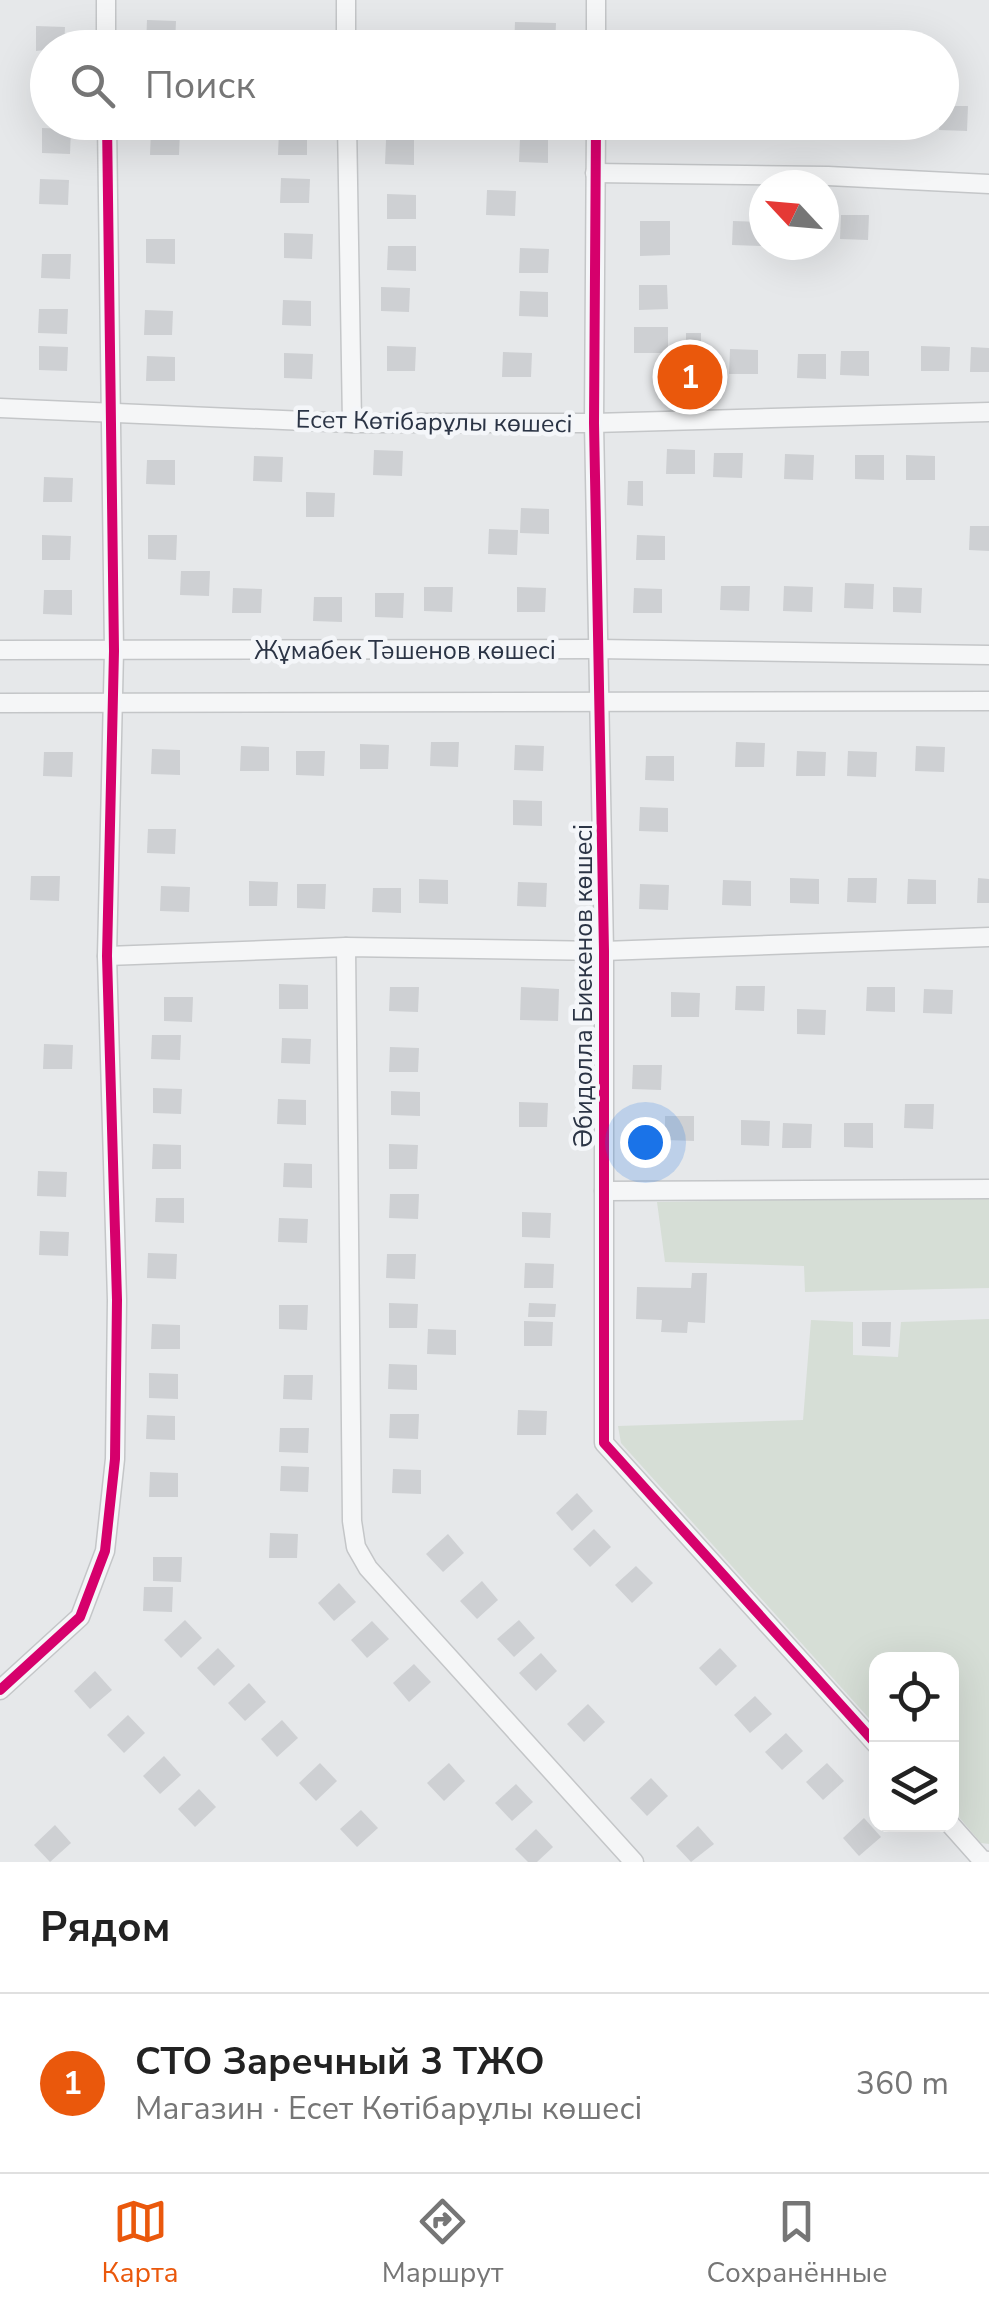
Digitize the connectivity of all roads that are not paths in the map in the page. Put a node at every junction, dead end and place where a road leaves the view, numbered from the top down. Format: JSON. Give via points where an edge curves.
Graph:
{"nodes":[{"id":1,"x":106,"y":0,"type":"edge"},
{"id":2,"x":346,"y":0,"type":"edge"},
{"id":3,"x":596,"y":0,"type":"edge"},
{"id":4,"x":106,"y":30,"type":"edge"},
{"id":5,"x":346,"y":30,"type":"edge"},
{"id":6,"x":596,"y":30,"type":"edge"},
{"id":7,"x":107,"y":140,"type":"edge"},
{"id":8,"x":348,"y":140,"type":"edge"},
{"id":9,"x":596,"y":140,"type":"edge"},
{"id":10,"x":595,"y":173,"type":"junction"},
{"id":11,"x":989,"y":184,"type":"edge"},
{"id":12,"x":0,"y":408,"type":"edge"},
{"id":13,"x":111,"y":412,"type":"junction"},
{"id":14,"x":989,"y":412,"type":"edge"},
{"id":15,"x":352,"y":423,"type":"junction"},
{"id":16,"x":594,"y":423,"type":"junction"},
{"id":17,"x":0,"y":650,"type":"edge"},
{"id":18,"x":597,"y":650,"type":"junction"},
{"id":19,"x":114,"y":651,"type":"junction"},
{"id":20,"x":989,"y":655,"type":"edge"},
{"id":21,"x":598,"y":701,"type":"junction"},
{"id":22,"x":989,"y":701,"type":"edge"},
{"id":23,"x":112,"y":703,"type":"junction"},
{"id":24,"x":0,"y":704,"type":"edge"},
{"id":25,"x":989,"y":937,"type":"edge"},
{"id":26,"x":346,"y":948,"type":"junction"},
{"id":27,"x":604,"y":951,"type":"junction"},
{"id":28,"x":107,"y":956,"type":"junction"},
{"id":29,"x":989,"y":1188,"type":"edge"},
{"id":30,"x":604,"y":1192,"type":"junction"},
{"id":31,"x":0,"y":1690,"type":"edge"},
{"id":32,"x":874,"y":1742,"type":"edge"},
{"id":33,"x":957,"y":1832,"type":"edge"},
{"id":34,"x":984,"y":1861,"type":"edge"},
{"id":35,"x":634,"y":1862,"type":"edge"}],
"edges":[{"from":1,"to":4,"type":"street"},
{"from":2,"to":5,"type":"street"},
{"from":3,"to":6,"type":"street"},
{"from":7,"to":13,"type":"street"},
{"from":8,"to":15,"type":"street"},
{"from":9,"to":10,"type":"street","name":"Әбидолла Биекенов көшесі"},
{"from":10,"to":11,"type":"street"},
{"from":10,"to":16,"type":"street","name":"Әбидолла Биекенов көшесі"},
{"from":12,"to":13,"type":"street","name":"Есет Көтібарұлы көшесі"},
{"from":13,"to":15,"type":"street","name":"Есет Көтібарұлы көшесі"},
{"from":13,"to":19,"type":"street"},
{"from":14,"to":16,"type":"street","name":"Есет Көтібарұлы көшесі"},
{"from":15,"to":16,"type":"street","name":"Есет Көтібарұлы көшесі"},
{"from":16,"to":18,"type":"street","name":"Әбидолла Биекенов көшесі"},
{"from":17,"to":19,"type":"street","name":"Жұмабек Тәшенов көшесі"},
{"from":18,"to":19,"type":"street","name":"Жұмабек Тәшенов көшесі"},
{"from":18,"to":20,"type":"street","name":"Жұмабек Тәшенов көшесі"},
{"from":18,"to":21,"type":"street","name":"Әбидолла Биекенов көшесі"},
{"from":19,"to":23,"type":"street"},
{"from":21,"to":22,"type":"street","name":"Жұмабек Тәшенов көшесі"},
{"from":21,"to":23,"type":"street","name":"Жұмабек Тәшенов көшесі"},
{"from":21,"to":27,"type":"street","name":"Әбидолла Биекенов көшесі"},
{"from":23,"to":24,"type":"street","name":"Жұмабек Тәшенов көшесі"},
{"from":23,"to":28,"type":"street"},
{"from":25,"to":27,"type":"street"},
{"from":26,"to":27,"type":"street"},
{"from":26,"to":28,"type":"street"},
{"from":26,"to":35,"type":"street","via":[[356,1547]]},
{"from":27,"to":30,"type":"street","name":"Әбидолла Биекенов көшесі"},
{"from":28,"to":31,"type":"street","via":[[118,1383],[105,1551],[80,1617]]},
{"from":29,"to":30,"type":"street"},
{"from":30,"to":32,"type":"street","name":"Әбидолла Биекенов көшесі","via":[[604,1443]]},
{"from":33,"to":34,"type":"street"}]}
